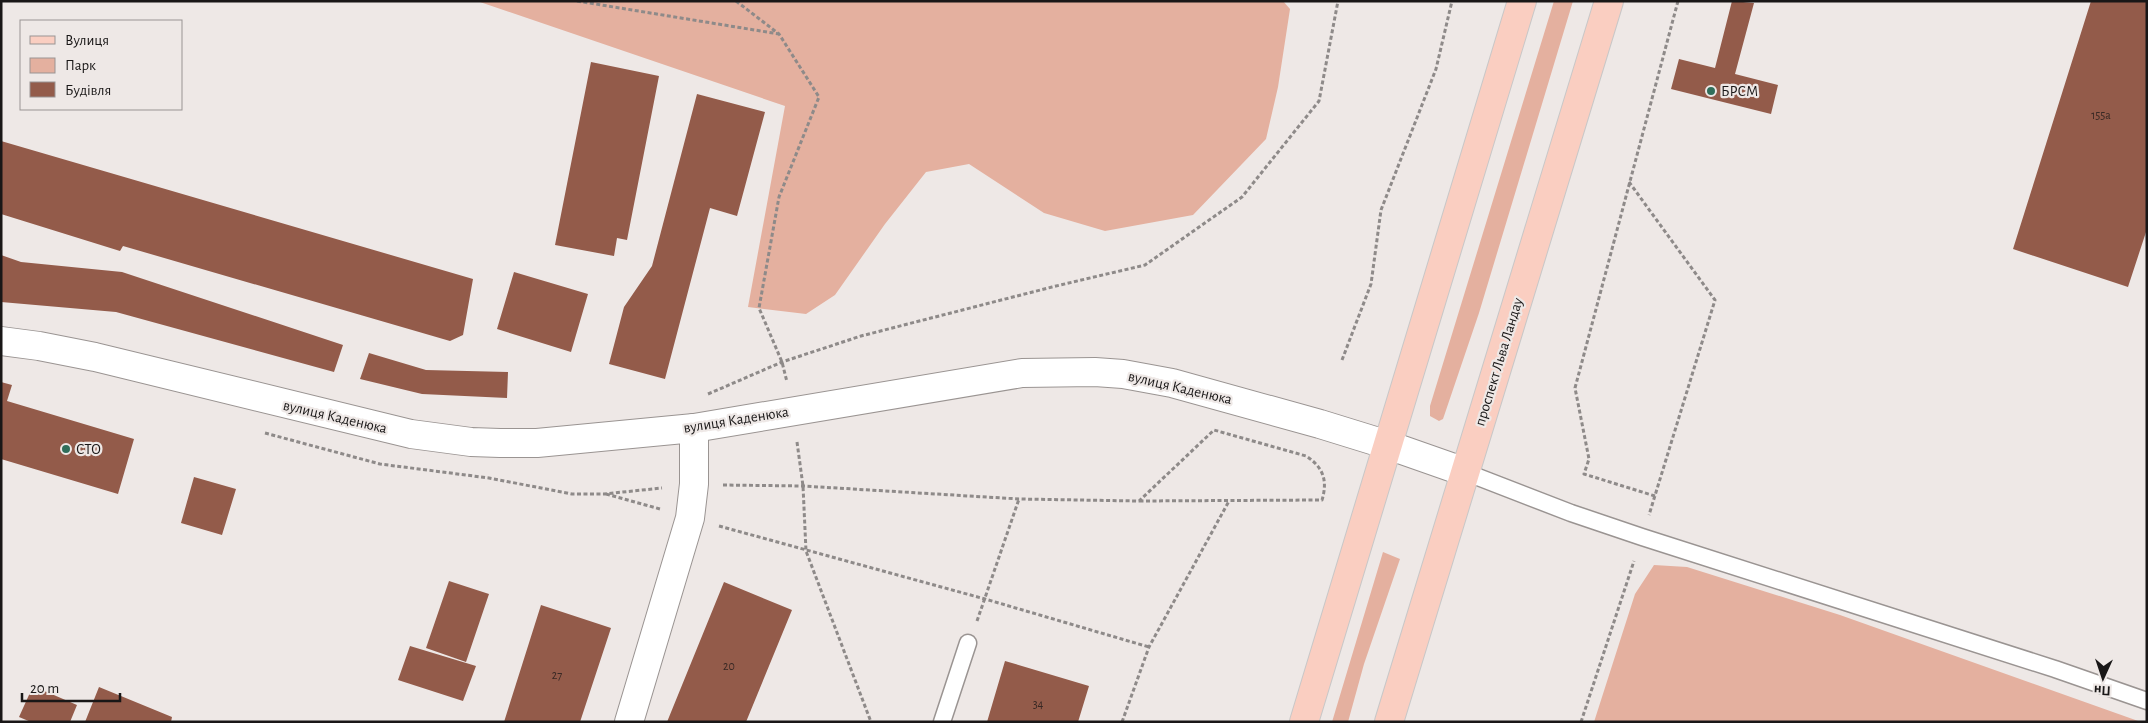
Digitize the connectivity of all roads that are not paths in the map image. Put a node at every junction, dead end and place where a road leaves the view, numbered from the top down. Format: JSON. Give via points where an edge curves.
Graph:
{"nodes":[{"id":1,"x":1522,"y":1,"type":"edge"},
{"id":2,"x":1608,"y":1,"type":"edge"},
{"id":3,"x":1,"y":341,"type":"edge"},
{"id":4,"x":694,"y":428,"type":"junction"},
{"id":5,"x":1388,"y":445,"type":"junction"},
{"id":6,"x":1465,"y":472,"type":"junction"},
{"id":7,"x":968,"y":643,"type":"road end"},
{"id":8,"x":2147,"y":701,"type":"edge"},
{"id":9,"x":629,"y":722,"type":"edge"},
{"id":10,"x":942,"y":722,"type":"edge"},
{"id":11,"x":1304,"y":722,"type":"edge"},
{"id":12,"x":1390,"y":722,"type":"edge"}],
"edges":[{"from":1,"to":5,"type":"main road"},
{"from":2,"to":6,"type":"main road","name":"проспект Льва Ландау"},
{"from":3,"to":4,"type":"street","name":"вулиця Каденюка","via":[[95,358],[383,429],[438,439],[537,443]]},
{"from":4,"to":5,"type":"street","name":"вулиця Каденюка","via":[[1022,373],[1095,372],[1172,383]]},
{"from":4,"to":9,"type":"street","via":[[690,518]]},
{"from":5,"to":6,"type":"street","name":"вулиця Каденюка"},
{"from":5,"to":11,"type":"main road"},
{"from":6,"to":8,"type":"lane","via":[[1642,537]]},
{"from":6,"to":12,"type":"main road","name":"проспект Льва Ландау"},
{"from":7,"to":10,"type":"lane"}]}
